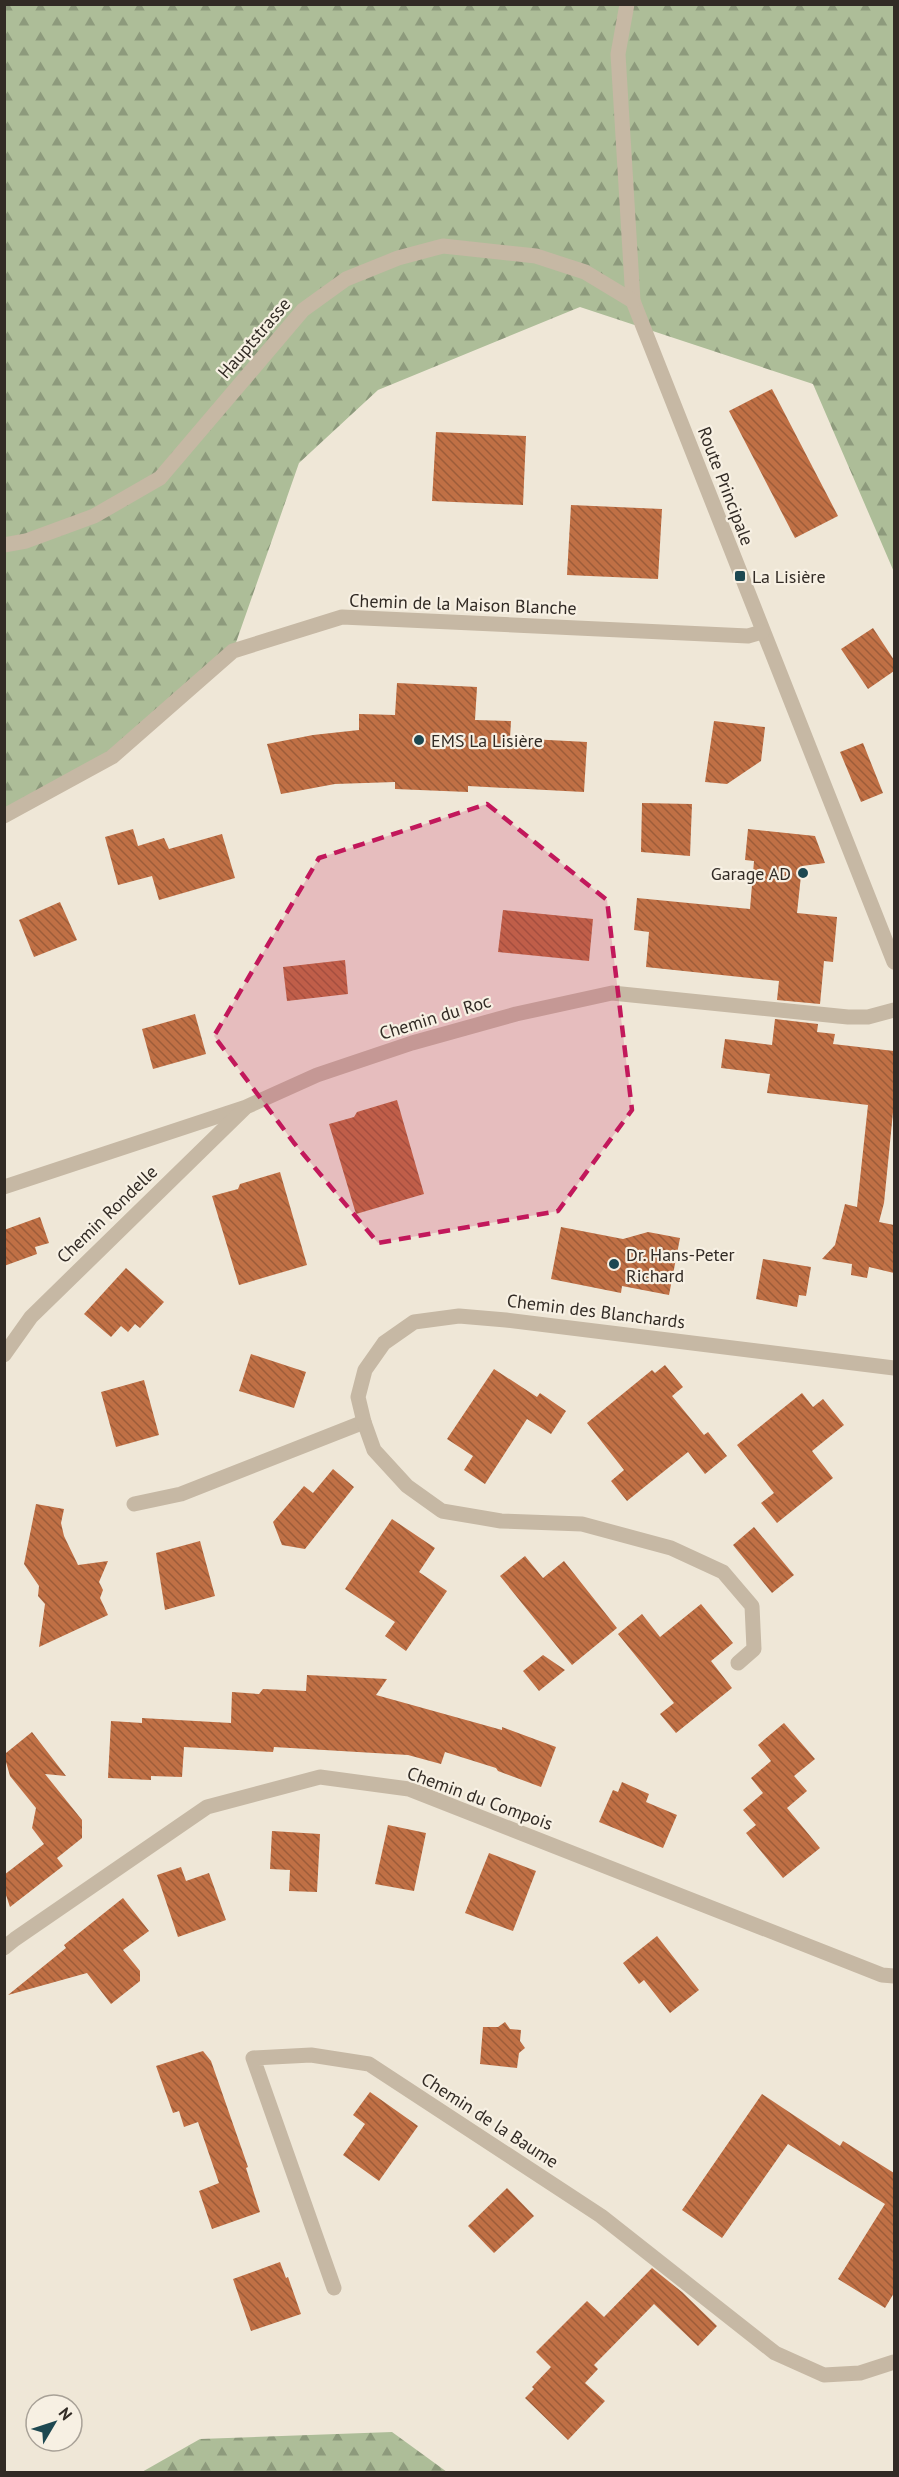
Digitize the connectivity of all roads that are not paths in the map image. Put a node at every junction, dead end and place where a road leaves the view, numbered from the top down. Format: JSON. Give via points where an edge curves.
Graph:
{"nodes":[{"id":1,"x":627,"y":4,"type":"edge"},
{"id":2,"x":633,"y":301,"type":"junction"},
{"id":3,"x":4,"y":545,"type":"edge"},
{"id":4,"x":762,"y":632,"type":"junction"},
{"id":5,"x":4,"y":816,"type":"edge"},
{"id":6,"x":894,"y":962,"type":"edge"},
{"id":7,"x":894,"y":1010,"type":"edge"},
{"id":8,"x":246,"y":1107,"type":"junction"},
{"id":9,"x":4,"y":1187,"type":"edge"},
{"id":10,"x":4,"y":1355,"type":"edge"},
{"id":11,"x":894,"y":1368,"type":"edge"},
{"id":12,"x":364,"y":1422,"type":"junction"},
{"id":13,"x":134,"y":1504,"type":"dead end"},
{"id":14,"x":738,"y":1663,"type":"dead end"},
{"id":15,"x":4,"y":1948,"type":"edge"},
{"id":16,"x":894,"y":1976,"type":"edge"},
{"id":17,"x":334,"y":2288,"type":"dead end"},
{"id":18,"x":894,"y":2362,"type":"edge"}],
"edges":[{"from":1,"to":2,"type":"street","name":"Route Principale","via":[[618,54]]},
{"from":2,"to":3,"type":"street","name":"Hauptstrasse","via":[[585,272],[536,256],[443,246],[398,258],[346,279],[303,310],[160,478],[94,516]]},
{"from":2,"to":4,"type":"street","name":"Route Principale"},
{"from":4,"to":5,"type":"street","name":"Chemin de la Maison Blanche","via":[[748,636],[342,617],[233,651],[112,757]]},
{"from":4,"to":6,"type":"street","name":"Route Principale"},
{"from":7,"to":8,"type":"street","name":"Chemin du Roc","via":[[868,1017],[848,1017],[612,993],[412,1043],[317,1076]]},
{"from":8,"to":9,"type":"street","name":"Chemin du Roc"},
{"from":8,"to":10,"type":"street","name":"Chemin Rondelle","via":[[32,1317]]},
{"from":11,"to":12,"type":"street","name":"Chemin des Blanchards","via":[[459,1316],[414,1322],[384,1343],[365,1370],[358,1397]]},
{"from":12,"to":13,"type":"street","via":[[181,1494]]},
{"from":12,"to":14,"type":"street","name":"Chemin des Blanchards","via":[[374,1449],[407,1486],[442,1511],[501,1521],[582,1524],[671,1548],[723,1572],[752,1606],[754,1648]]},
{"from":15,"to":16,"type":"street","name":"Chemin du Compois","via":[[207,1807],[320,1777],[409,1789],[882,1975]]},
{"from":17,"to":18,"type":"street","name":"Chemin de la Baume","via":[[253,2058],[311,2055],[369,2064],[601,2216],[775,2353],[824,2376],[860,2373]]}]}
